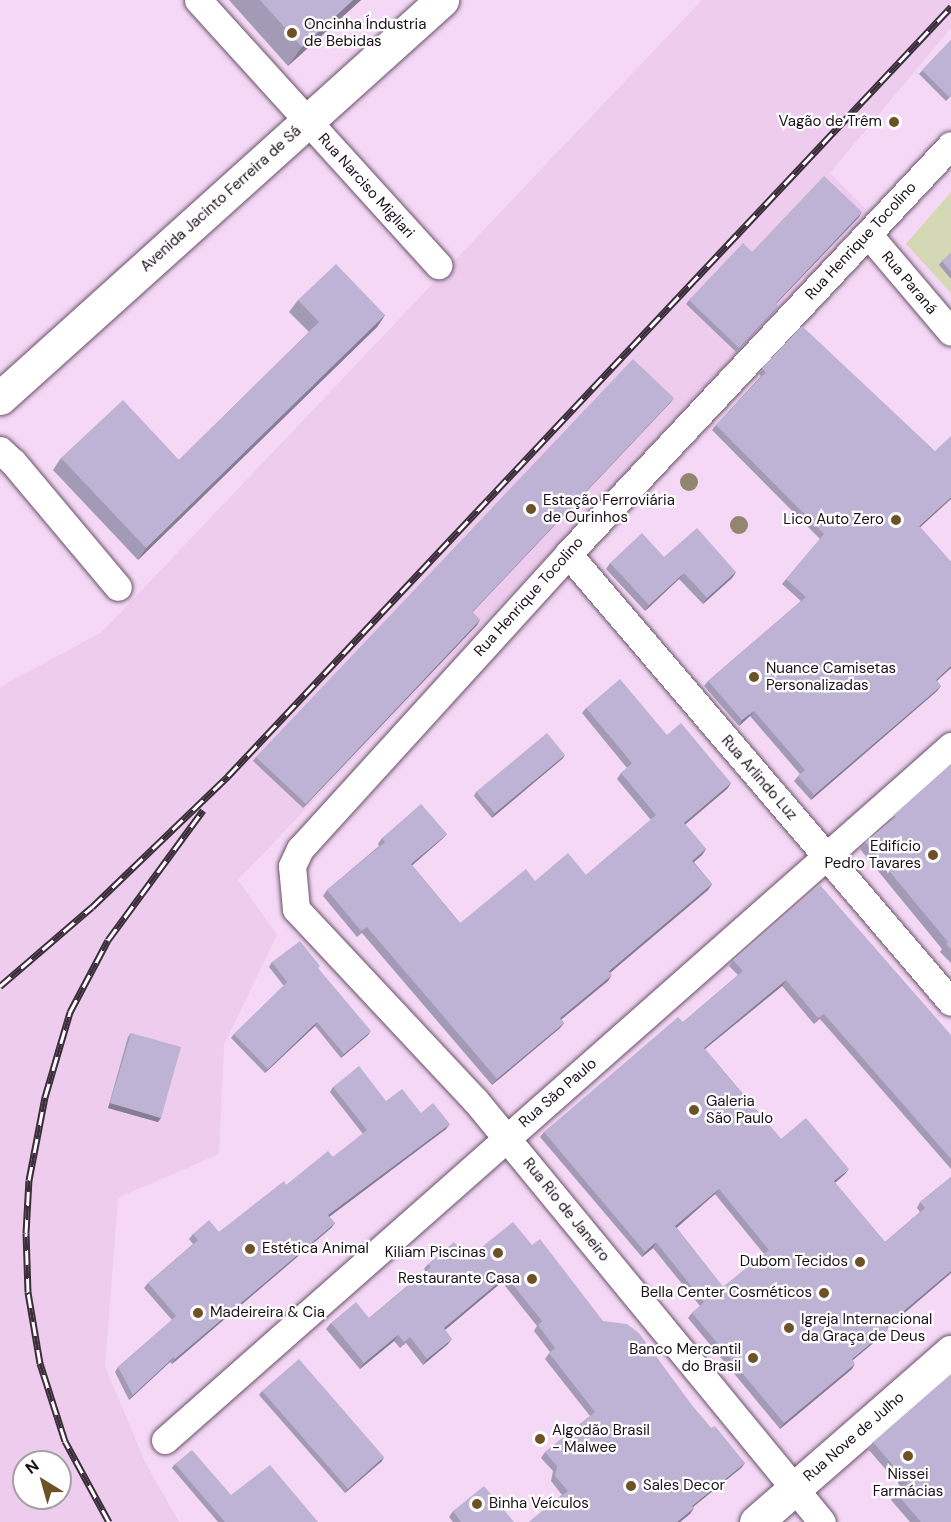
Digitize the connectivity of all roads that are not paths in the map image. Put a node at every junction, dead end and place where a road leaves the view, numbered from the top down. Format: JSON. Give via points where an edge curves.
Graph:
{"nodes":[{"id":1,"x":198,"y":0,"type":"edge"},
{"id":2,"x":442,"y":0,"type":"edge"},
{"id":3,"x":308,"y":121,"type":"junction"},
{"id":4,"x":951,"y":145,"type":"edge"},
{"id":5,"x":868,"y":234,"type":"junction"},
{"id":6,"x":438,"y":265,"type":"dead end"},
{"id":7,"x":951,"y":332,"type":"edge"},
{"id":8,"x":7,"y":387,"type":"edge"},
{"id":9,"x":0,"y":450,"type":"edge"},
{"id":10,"x":568,"y":554,"type":"junction"},
{"id":11,"x":118,"y":587,"type":"dead end"},
{"id":12,"x":951,"y":746,"type":"edge"},
{"id":13,"x":826,"y":856,"type":"junction"},
{"id":14,"x":296,"y":909,"type":"joint"},
{"id":15,"x":951,"y":1002,"type":"edge"},
{"id":16,"x":507,"y":1138,"type":"junction"},
{"id":17,"x":951,"y":1352,"type":"edge"},
{"id":18,"x":165,"y":1440,"type":"dead end"},
{"id":19,"x":794,"y":1489,"type":"junction"},
{"id":20,"x":756,"y":1522,"type":"edge"},
{"id":21,"x":822,"y":1522,"type":"edge"}],
"edges":[{"from":1,"to":3,"type":"street","name":"Rua Narciso Migliari"},
{"from":2,"to":3,"type":"street","name":"Avenida Jacinto Ferreira de Sá"},
{"from":3,"to":6,"type":"street","name":"Rua Narciso Migliari"},
{"from":3,"to":8,"type":"street","name":"Avenida Jacinto Ferreira de Sá"},
{"from":4,"to":5,"type":"street","name":"Rua Henrique Tocolino"},
{"from":5,"to":7,"type":"street","name":"Rua Paraná"},
{"from":5,"to":10,"type":"street","name":"Rua Henrique Tocolino"},
{"from":9,"to":11,"type":"street"},
{"from":10,"to":13,"type":"street","name":"Rua Arlindo Luz"},
{"from":10,"to":14,"type":"street","name":"Rua Henrique Tocolino","via":[[300,849],[292,866]]},
{"from":12,"to":13,"type":"street","name":"Rua São Paulo"},
{"from":13,"to":15,"type":"street","name":"Rua Arlindo Luz"},
{"from":13,"to":16,"type":"street","name":"Rua São Paulo"},
{"from":14,"to":16,"type":"street","name":"Rua Rio de Janeiro"},
{"from":16,"to":18,"type":"street","name":"Rua São Paulo"},
{"from":16,"to":19,"type":"street","name":"Rua Rio de Janeiro"},
{"from":17,"to":19,"type":"street","name":"Rua Nove de Julho"},
{"from":19,"to":20,"type":"street","name":"Rua Nove de Julho"},
{"from":19,"to":21,"type":"street","name":"Rua Rio de Janeiro"}]}
